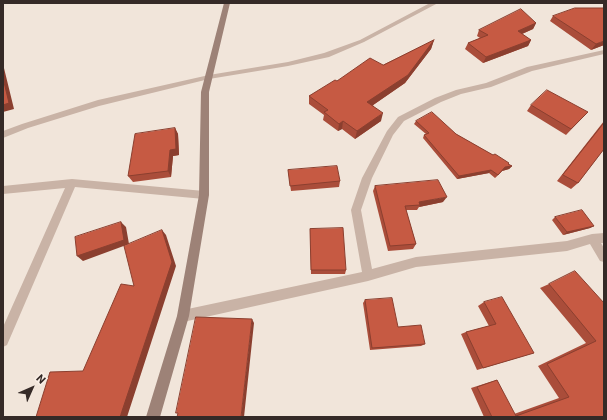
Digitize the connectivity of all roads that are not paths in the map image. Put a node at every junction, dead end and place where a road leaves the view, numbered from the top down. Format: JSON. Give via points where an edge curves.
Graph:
{"nodes":[{"id":1,"x":227,"y":3,"type":"edge"},
{"id":2,"x":435,"y":3,"type":"edge"},
{"id":3,"x":604,"y":52,"type":"edge"},
{"id":4,"x":209,"y":78,"type":"junction"},
{"id":5,"x":3,"y":135,"type":"edge"},
{"id":6,"x":72,"y":183,"type":"junction"},
{"id":7,"x":3,"y":190,"type":"edge"},
{"id":8,"x":204,"y":195,"type":"junction"},
{"id":9,"x":604,"y":238,"type":"edge"},
{"id":10,"x":592,"y":239,"type":"junction"},
{"id":11,"x":604,"y":257,"type":"edge"},
{"id":12,"x":368,"y":276,"type":"junction"},
{"id":13,"x":183,"y":316,"type":"junction"},
{"id":14,"x":3,"y":341,"type":"edge"},
{"id":15,"x":153,"y":417,"type":"edge"}],
"edges":[{"from":1,"to":4,"type":"main road"},
{"from":2,"to":4,"type":"street","via":[[362,41],[326,55]]},
{"from":3,"to":12,"type":"street","via":[[530,69],[488,85],[459,92],[401,119],[390,133],[367,178],[356,210]]},
{"from":4,"to":5,"type":"street","via":[[98,103]]},
{"from":4,"to":8,"type":"main road","via":[[205,92]]},
{"from":6,"to":7,"type":"street"},
{"from":6,"to":8,"type":"street"},
{"from":6,"to":14,"type":"street"},
{"from":8,"to":13,"type":"main road"},
{"from":9,"to":10,"type":"street"},
{"from":10,"to":11,"type":"street"},
{"from":10,"to":12,"type":"street","via":[[567,246],[416,262]]},
{"from":12,"to":13,"type":"street"},
{"from":13,"to":15,"type":"main road"}]}
